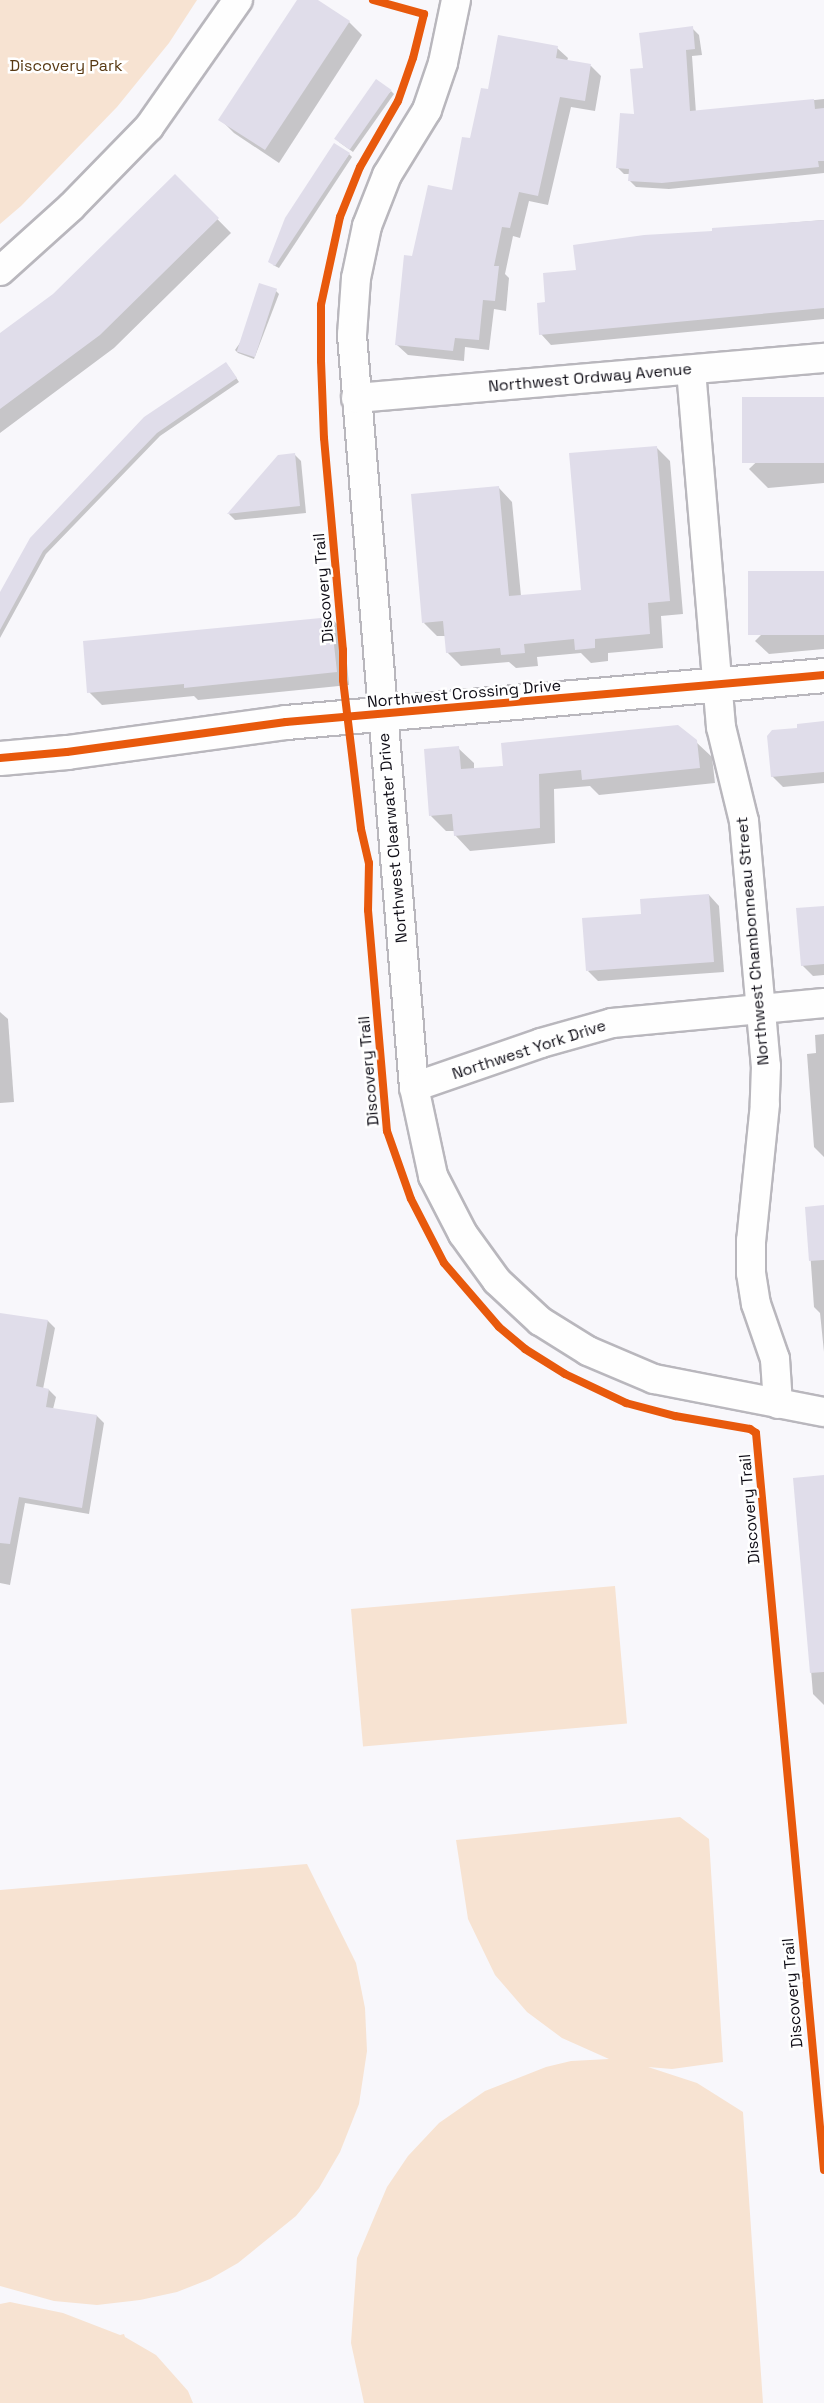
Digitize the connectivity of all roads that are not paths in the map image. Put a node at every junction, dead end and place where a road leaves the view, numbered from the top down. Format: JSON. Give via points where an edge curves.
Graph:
{"nodes":[{"id":1,"x":238,"y":0,"type":"edge"},
{"id":2,"x":456,"y":0,"type":"edge"},
{"id":3,"x":0,"y":271,"type":"edge"},
{"id":4,"x":824,"y":358,"type":"edge"},
{"id":5,"x":692,"y":370,"type":"junction"},
{"id":6,"x":356,"y":398,"type":"junction"},
{"id":7,"x":824,"y":675,"type":"edge"},
{"id":8,"x":718,"y":684,"type":"junction"},
{"id":9,"x":383,"y":714,"type":"junction"},
{"id":10,"x":0,"y":758,"type":"edge"},
{"id":11,"x":824,"y":1003,"type":"edge"},
{"id":12,"x":762,"y":1009,"type":"junction"},
{"id":13,"x":414,"y":1087,"type":"junction"},
{"id":14,"x":778,"y":1404,"type":"junction"},
{"id":15,"x":824,"y":1412,"type":"edge"}],
"edges":[{"from":1,"to":3,"type":"street","via":[[149,127],[71,207]]},
{"from":2,"to":6,"type":"street","name":"Northwest Clearwater Drive","via":[[443,63],[427,110],[387,175],[367,226],[354,301]]},
{"from":4,"to":5,"type":"street","name":"Northwest Ordway Avenue"},
{"from":5,"to":6,"type":"street","name":"Northwest Ordway Avenue"},
{"from":5,"to":8,"type":"street","name":"Northwest Chambonneau Street"},
{"from":6,"to":9,"type":"street","name":"Northwest Clearwater Drive"},
{"from":7,"to":8,"type":"street","name":"Northwest Crossing Drive"},
{"from":8,"to":9,"type":"street","name":"Northwest Crossing Drive"},
{"from":8,"to":12,"type":"street","name":"Northwest Chambonneau Street","via":[[721,727],[744,821]]},
{"from":9,"to":10,"type":"street","name":"Northwest Crossing Drive","via":[[286,722]]},
{"from":9,"to":13,"type":"street","name":"Northwest Clearwater Drive"},
{"from":11,"to":12,"type":"street","name":"Northwest York Drive"},
{"from":12,"to":13,"type":"street","name":"Northwest York Drive","via":[[612,1023]]},
{"from":12,"to":14,"type":"street","name":"Northwest Chambonneau Street","via":[[765,1104],[751,1274],[756,1304],[775,1359]]},
{"from":13,"to":14,"type":"street","name":"Northwest Clearwater Drive","via":[[433,1176],[463,1234],[497,1281],[540,1322],[588,1351],[654,1379]]},
{"from":14,"to":15,"type":"street","name":"Northwest Clearwater Drive"}]}
